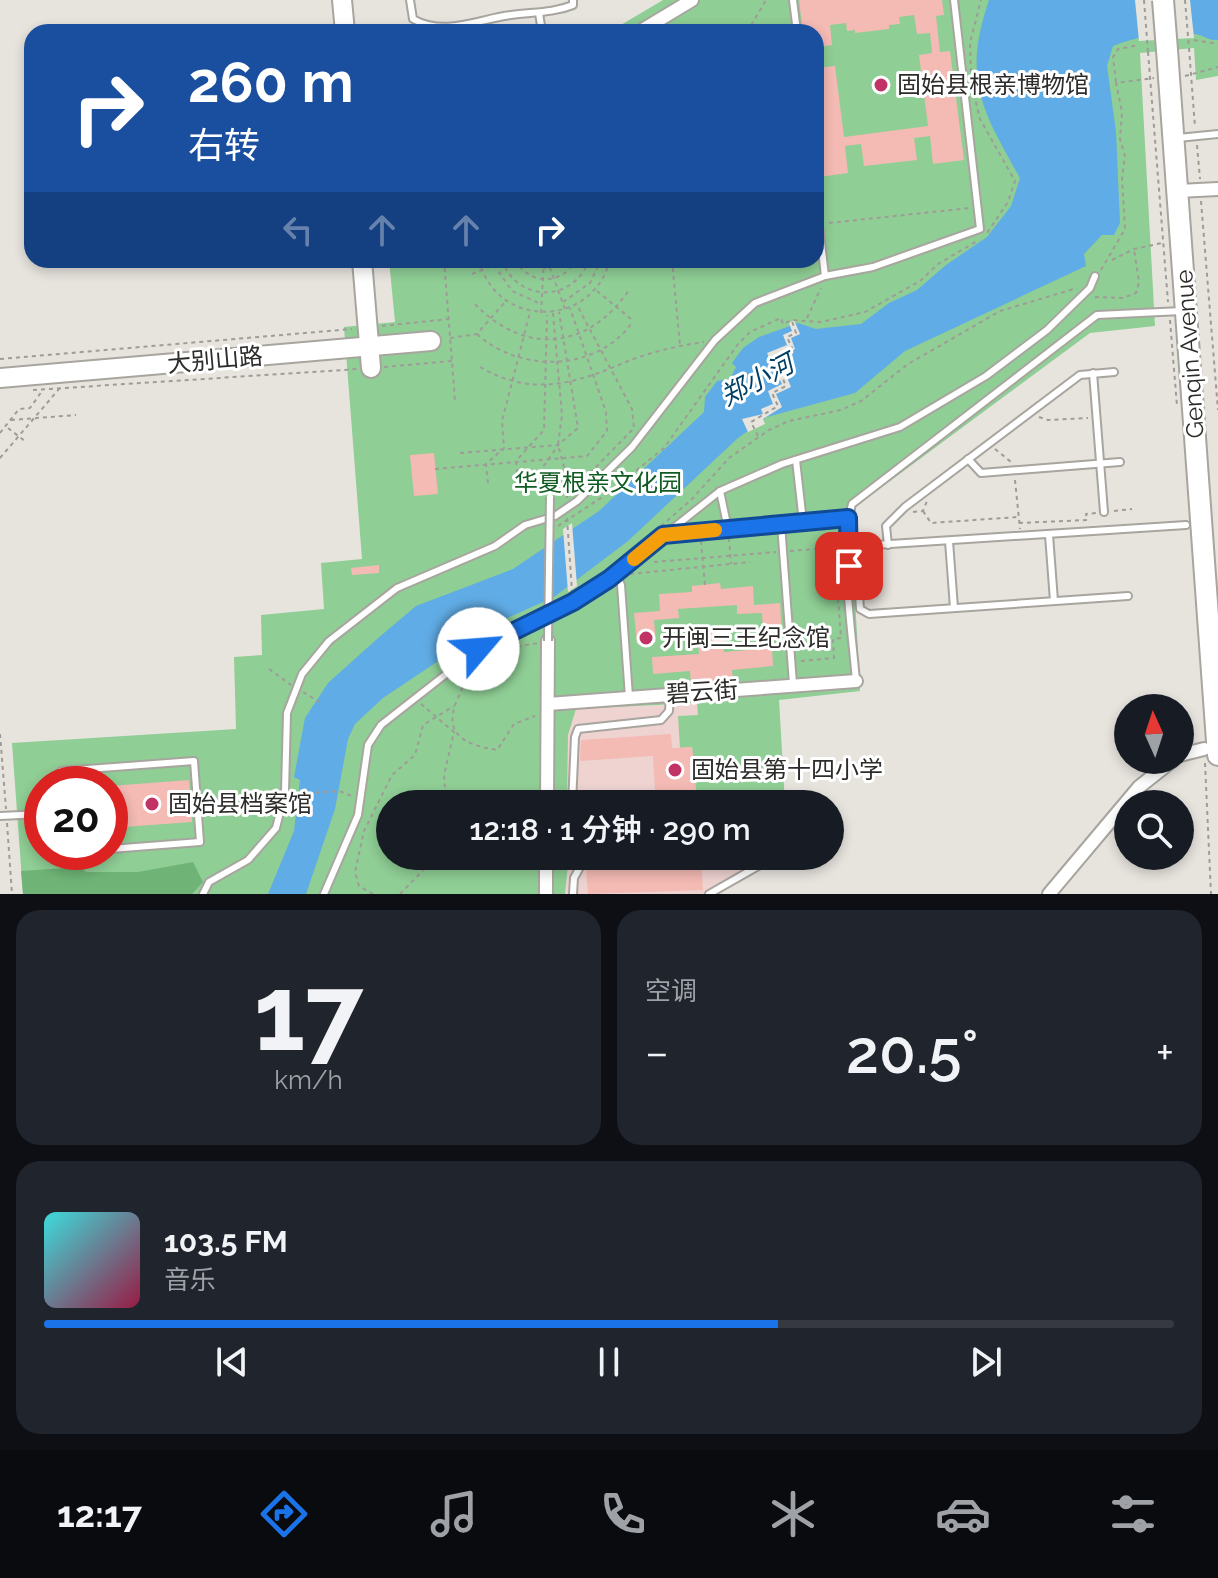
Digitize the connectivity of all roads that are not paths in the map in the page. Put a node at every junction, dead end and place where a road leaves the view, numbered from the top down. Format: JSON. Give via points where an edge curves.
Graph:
{"nodes":[{"id":1,"x":342,"y":0,"type":"edge"},
{"id":2,"x":410,"y":0,"type":"edge"},
{"id":3,"x":573,"y":0,"type":"edge"},
{"id":4,"x":692,"y":0,"type":"edge"},
{"id":5,"x":793,"y":0,"type":"edge"},
{"id":6,"x":954,"y":0,"type":"edge"},
{"id":7,"x":1163,"y":0,"type":"edge"},
{"id":8,"x":539,"y":13,"type":"junction"},
{"id":9,"x":344,"y":24,"type":"edge"},
{"id":10,"x":422,"y":24,"type":"edge"},
{"id":11,"x":473,"y":24,"type":"edge"},
{"id":12,"x":541,"y":24,"type":"edge"},
{"id":13,"x":652,"y":24,"type":"edge"},
{"id":14,"x":796,"y":24,"type":"edge"},
{"id":15,"x":1218,"y":134,"type":"edge"},
{"id":16,"x":1174,"y":139,"type":"junction"},
{"id":17,"x":1218,"y":189,"type":"edge"},
{"id":18,"x":1178,"y":191,"type":"junction"},
{"id":19,"x":824,"y":267,"type":"edge"},
{"id":20,"x":363,"y":268,"type":"edge"},
{"id":21,"x":825,"y":276,"type":"junction"},
{"id":22,"x":1095,"y":276,"type":"road end"},
{"id":23,"x":1178,"y":311,"type":"junction"},
{"id":24,"x":368,"y":337,"type":"junction"},
{"id":25,"x":431,"y":341,"type":"road end"},
{"id":26,"x":371,"y":368,"type":"road end"},
{"id":27,"x":1114,"y":372,"type":"dead end"},
{"id":28,"x":1093,"y":373,"type":"junction"},
{"id":29,"x":0,"y":378,"type":"edge"},
{"id":30,"x":968,"y":459,"type":"junction"},
{"id":31,"x":796,"y":460,"type":"junction"},
{"id":32,"x":1120,"y":462,"type":"dead end"},
{"id":33,"x":1100,"y":464,"type":"junction"},
{"id":34,"x":720,"y":491,"type":"junction"},
{"id":35,"x":550,"y":497,"type":"dead end"},
{"id":36,"x":1104,"y":512,"type":"road end"},
{"id":37,"x":848,"y":518,"type":"junction"},
{"id":38,"x":803,"y":522,"type":"junction"},
{"id":39,"x":781,"y":524,"type":"junction"},
{"id":40,"x":1186,"y":525,"type":"dead end"},
{"id":41,"x":728,"y":529,"type":"junction"},
{"id":42,"x":663,"y":535,"type":"junction"},
{"id":43,"x":1049,"y":535,"type":"junction"},
{"id":44,"x":949,"y":541,"type":"junction"},
{"id":45,"x":888,"y":545,"type":"junction"},
{"id":46,"x":618,"y":577,"type":"junction"},
{"id":47,"x":1128,"y":596,"type":"dead end"},
{"id":48,"x":1054,"y":601,"type":"junction"},
{"id":49,"x":954,"y":608,"type":"junction"},
{"id":50,"x":548,"y":642,"type":"joint"},
{"id":51,"x":1214,"y":657,"type":"edge"},
{"id":52,"x":856,"y":681,"type":"joint"},
{"id":53,"x":793,"y":685,"type":"junction"},
{"id":54,"x":670,"y":695,"type":"junction"},
{"id":55,"x":629,"y":698,"type":"junction"},
{"id":56,"x":548,"y":709,"type":"junction"},
{"id":57,"x":1211,"y":752,"type":"edge"},
{"id":58,"x":128,"y":766,"type":"edge"},
{"id":59,"x":1155,"y":774,"type":"edge"},
{"id":60,"x":547,"y":790,"type":"edge"},
{"id":61,"x":573,"y":790,"type":"edge"},
{"id":62,"x":24,"y":815,"type":"edge"},
{"id":63,"x":0,"y":816,"type":"edge"},
{"id":64,"x":128,"y":848,"type":"edge"},
{"id":65,"x":546,"y":870,"type":"edge"},
{"id":66,"x":578,"y":870,"type":"edge"},
{"id":67,"x":751,"y":870,"type":"edge"},
{"id":68,"x":203,"y":894,"type":"edge"},
{"id":69,"x":324,"y":894,"type":"edge"},
{"id":70,"x":546,"y":894,"type":"edge"},
{"id":71,"x":573,"y":894,"type":"edge"},
{"id":72,"x":709,"y":894,"type":"edge"},
{"id":73,"x":1049,"y":894,"type":"edge"}],
"edges":[{"from":1,"to":9,"type":"main road"},
{"from":2,"to":10,"type":"lane","via":[[413,19]]},
{"from":3,"to":8,"type":"lane","via":[[560,11]]},
{"from":4,"to":13,"type":"street"},
{"from":5,"to":14,"type":"lane"},
{"from":6,"to":21,"type":"lane","via":[[980,229],[873,267]]},
{"from":7,"to":16,"type":"main road","name":"Genqin Avenue","bridge":true,"via":[[1160,78]]},
{"from":8,"to":11,"type":"lane"},
{"from":8,"to":12,"type":"lane"},
{"from":15,"to":16,"type":"lane"},
{"from":16,"to":18,"type":"main road","name":"Genqin Avenue"},
{"from":17,"to":18,"type":"street"},
{"from":18,"to":23,"type":"main road","name":"Genqin Avenue"},
{"from":19,"to":21,"type":"lane"},
{"from":20,"to":24,"type":"main road"},
{"from":21,"to":68,"type":"lane","via":[[755,303],[715,340],[632,447],[577,501],[495,546],[397,588],[315,654],[287,713],[285,792],[276,828],[248,860],[209,882]]},
{"from":22,"to":31,"type":"lane","via":[[1090,288],[1047,330],[986,376],[873,439]]},
{"from":23,"to":37,"type":"lane","via":[[1097,315],[852,504]]},
{"from":23,"to":51,"type":"main road","name":"Genqin Avenue"},
{"from":24,"to":25,"type":"main road","name":"大别山路"},
{"from":24,"to":26,"type":"main road"},
{"from":24,"to":29,"type":"main road","name":"大别山路"},
{"from":27,"to":28,"type":"lane"},
{"from":28,"to":30,"type":"lane","via":[[1080,375]]},
{"from":28,"to":33,"type":"lane"},
{"from":30,"to":33,"type":"lane","via":[[981,473]]},
{"from":30,"to":45,"type":"lane","via":[[889,521]]},
{"from":31,"to":34,"type":"lane"},
{"from":31,"to":38,"type":"lane"},
{"from":32,"to":33,"type":"lane"},
{"from":33,"to":36,"type":"lane"},
{"from":34,"to":41,"type":"lane"},
{"from":34,"to":42,"type":"lane"},
{"from":35,"to":50,"type":"lane","bridge":true},
{"from":37,"to":38,"type":"lane"},
{"from":37,"to":52,"type":"lane"},
{"from":38,"to":39,"type":"lane"},
{"from":39,"to":41,"type":"lane"},
{"from":39,"to":53,"type":"lane"},
{"from":40,"to":43,"type":"lane"},
{"from":41,"to":42,"type":"lane"},
{"from":42,"to":46,"type":"lane"},
{"from":43,"to":44,"type":"lane"},
{"from":43,"to":48,"type":"lane"},
{"from":44,"to":45,"type":"lane"},
{"from":44,"to":49,"type":"lane"},
{"from":45,"to":49,"type":"lane","via":[[859,546],[856,551],[860,609],[869,614]]},
{"from":46,"to":55,"type":"lane"},
{"from":46,"to":69,"type":"lane","via":[[478,649],[381,725],[368,745],[358,815]]},
{"from":47,"to":48,"type":"lane"},
{"from":48,"to":49,"type":"lane"},
{"from":50,"to":56,"type":"street"},
{"from":51,"to":57,"type":"main road","name":"Genqin Avenue"},
{"from":52,"to":53,"type":"street","name":"碧云街"},
{"from":53,"to":54,"type":"street","name":"碧云街"},
{"from":54,"to":55,"type":"street","name":"碧云街"},
{"from":54,"to":61,"type":"lane","via":[[669,711],[661,720],[578,729]]},
{"from":55,"to":56,"type":"street","name":"碧云街"},
{"from":56,"to":60,"type":"street"},
{"from":58,"to":64,"type":"lane","via":[[194,761],[200,842]]},
{"from":59,"to":73,"type":"street"},
{"from":62,"to":63,"type":"lane"},
{"from":65,"to":70,"type":"street"},
{"from":66,"to":71,"type":"lane"},
{"from":67,"to":72,"type":"lane"}]}
